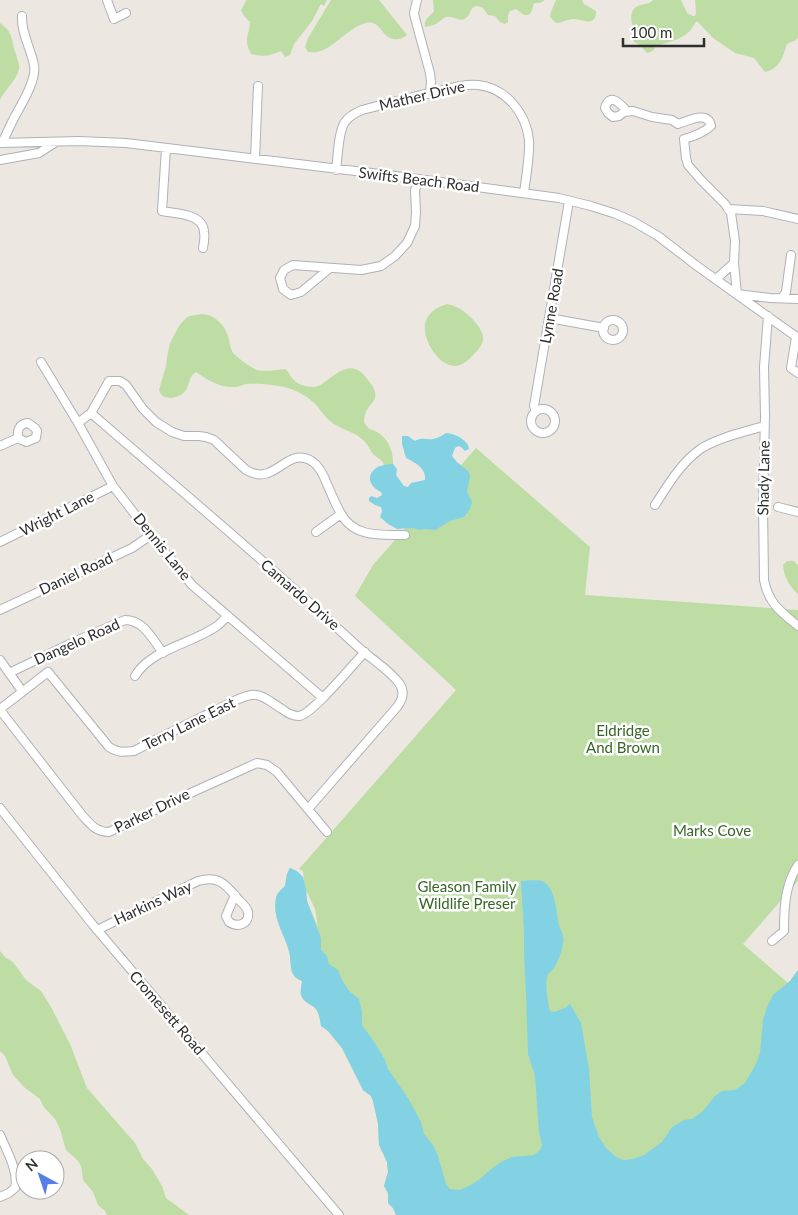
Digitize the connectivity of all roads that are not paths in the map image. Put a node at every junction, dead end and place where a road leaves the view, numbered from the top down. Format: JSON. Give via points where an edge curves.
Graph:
{"nodes":[{"id":1,"x":107,"y":0,"type":"edge"},
{"id":2,"x":417,"y":0,"type":"edge"},
{"id":3,"x":126,"y":14,"type":"dead end"},
{"id":4,"x":22,"y":16,"type":"dead end"},
{"id":5,"x":258,"y":86,"type":"dead end"},
{"id":6,"x":430,"y":93,"type":"junction"},
{"id":7,"x":627,"y":112,"type":"dead end"},
{"id":8,"x":678,"y":124,"type":"junction"},
{"id":9,"x":684,"y":139,"type":"junction"},
{"id":10,"x":56,"y":142,"type":"junction"},
{"id":11,"x":1,"y":143,"type":"edge"},
{"id":12,"x":166,"y":148,"type":"junction"},
{"id":13,"x":0,"y":160,"type":"edge"},
{"id":14,"x":255,"y":160,"type":"junction"},
{"id":15,"x":336,"y":170,"type":"junction"},
{"id":16,"x":419,"y":180,"type":"junction"},
{"id":17,"x":524,"y":193,"type":"junction"},
{"id":18,"x":570,"y":201,"type":"junction"},
{"id":19,"x":728,"y":209,"type":"junction"},
{"id":20,"x":798,"y":219,"type":"edge"},
{"id":21,"x":203,"y":248,"type":"dead end"},
{"id":22,"x":791,"y":255,"type":"dead end"},
{"id":23,"x":734,"y":263,"type":"junction"},
{"id":24,"x":330,"y":268,"type":"junction"},
{"id":25,"x":716,"y":279,"type":"junction"},
{"id":26,"x":737,"y":294,"type":"junction"},
{"id":27,"x":782,"y":298,"type":"junction"},
{"id":28,"x":798,"y":299,"type":"edge"},
{"id":29,"x":768,"y":316,"type":"junction"},
{"id":30,"x":550,"y":318,"type":"junction"},
{"id":31,"x":604,"y":328,"type":"dead end"},
{"id":32,"x":797,"y":338,"type":"edge"},
{"id":33,"x":41,"y":362,"type":"dead end"},
{"id":34,"x":798,"y":373,"type":"edge"},
{"id":35,"x":536,"y":411,"type":"dead end"},
{"id":36,"x":91,"y":413,"type":"junction"},
{"id":37,"x":78,"y":423,"type":"junction"},
{"id":38,"x":764,"y":426,"type":"junction"},
{"id":39,"x":18,"y":438,"type":"dead end"},
{"id":40,"x":0,"y":446,"type":"edge"},
{"id":41,"x":113,"y":486,"type":"junction"},
{"id":42,"x":654,"y":505,"type":"dead end"},
{"id":43,"x":778,"y":507,"type":"dead end"},
{"id":44,"x":798,"y":512,"type":"edge"},
{"id":45,"x":341,"y":514,"type":"junction"},
{"id":46,"x":316,"y":532,"type":"dead end"},
{"id":47,"x":151,"y":535,"type":"junction"},
{"id":48,"x":405,"y":535,"type":"dead end"},
{"id":49,"x":0,"y":542,"type":"edge"},
{"id":50,"x":0,"y":610,"type":"edge"},
{"id":51,"x":228,"y":616,"type":"junction"},
{"id":52,"x":798,"y":626,"type":"edge"},
{"id":53,"x":364,"y":652,"type":"junction"},
{"id":54,"x":163,"y":653,"type":"junction"},
{"id":55,"x":38,"y":659,"type":"junction"},
{"id":56,"x":0,"y":660,"type":"edge"},
{"id":57,"x":48,"y":672,"type":"junction"},
{"id":58,"x":9,"y":673,"type":"junction"},
{"id":59,"x":135,"y":676,"type":"dead end"},
{"id":60,"x":22,"y":692,"type":"junction"},
{"id":61,"x":323,"y":698,"type":"junction"},
{"id":62,"x":0,"y":710,"type":"edge"},
{"id":63,"x":0,"y":808,"type":"edge"},
{"id":64,"x":308,"y":809,"type":"junction"},
{"id":65,"x":327,"y":832,"type":"dead end"},
{"id":66,"x":798,"y":864,"type":"edge"},
{"id":67,"x":235,"y":895,"type":"dead end"},
{"id":68,"x":97,"y":930,"type":"junction"},
{"id":69,"x":772,"y":941,"type":"dead end"},
{"id":70,"x":0,"y":1135,"type":"edge"},
{"id":71,"x":0,"y":1197,"type":"edge"},
{"id":72,"x":339,"y":1215,"type":"edge"}],
"edges":[{"from":1,"to":3,"type":"street","via":[[114,19]]},
{"from":2,"to":6,"type":"street","via":[[414,13],[432,82]]},
{"from":4,"to":11,"type":"street","via":[[34,75]]},
{"from":5,"to":14,"type":"street"},
{"from":6,"to":15,"type":"street","name":"Mather Drive","via":[[351,115],[341,132]]},
{"from":6,"to":17,"type":"street","name":"Mather Drive","via":[[479,85],[494,89],[509,99],[526,126],[529,142]]},
{"from":7,"to":8,"type":"street","via":[[672,120]]},
{"from":8,"to":9,"type":"street"},
{"from":8,"to":9,"type":"street","via":[[698,117],[710,122],[711,126],[702,133]]},
{"from":9,"to":19,"type":"street","via":[[688,165]]},
{"from":10,"to":11,"type":"street","name":"Swifts Beach Road"},
{"from":10,"to":12,"type":"street","name":"Swifts Beach Road","via":[[126,143]]},
{"from":10,"to":13,"type":"street","via":[[40,153]]},
{"from":12,"to":14,"type":"street","name":"Swifts Beach Road"},
{"from":12,"to":21,"type":"street","via":[[162,211],[194,217],[201,222]]},
{"from":14,"to":15,"type":"street","name":"Swifts Beach Road"},
{"from":15,"to":16,"type":"street","name":"Swifts Beach Road"},
{"from":16,"to":17,"type":"street","name":"Swifts Beach Road"},
{"from":16,"to":24,"type":"street","via":[[415,190],[414,226],[407,243],[395,256],[381,266],[361,270]]},
{"from":17,"to":18,"type":"street","name":"Swifts Beach Road"},
{"from":18,"to":25,"type":"street","name":"Swifts Beach Road","via":[[634,222]]},
{"from":18,"to":30,"type":"street","name":"Lynne Road"},
{"from":19,"to":20,"type":"street","via":[[763,211]]},
{"from":19,"to":23,"type":"street","via":[[731,213]]},
{"from":22,"to":27,"type":"street","via":[[786,292]]},
{"from":23,"to":25,"type":"street"},
{"from":23,"to":26,"type":"street"},
{"from":24,"to":24,"type":"street","via":[[293,264],[284,270],[280,278],[283,289],[291,295],[301,292]]},
{"from":25,"to":26,"type":"street","name":"Swifts Beach Road"},
{"from":26,"to":27,"type":"street"},
{"from":26,"to":29,"type":"street","name":"Swifts Beach Road"},
{"from":27,"to":28,"type":"street"},
{"from":29,"to":32,"type":"street","name":"Swifts Beach Road"},
{"from":29,"to":38,"type":"street","name":"Shady Lane"},
{"from":30,"to":31,"type":"street"},
{"from":30,"to":35,"type":"street","name":"Lynne Road","via":[[534,406]]},
{"from":32,"to":34,"type":"street","via":[[791,368]]},
{"from":33,"to":37,"type":"street","name":"Dennis Lane"},
{"from":36,"to":37,"type":"street"},
{"from":36,"to":45,"type":"street","via":[[108,381],[120,381],[126,384],[156,422],[184,436],[214,440],[246,470],[264,474],[296,457],[311,460],[324,477]]},
{"from":36,"to":53,"type":"street","name":"Camardo Drive"},
{"from":37,"to":41,"type":"street","name":"Dennis Lane"},
{"from":38,"to":42,"type":"street","via":[[701,449],[689,459]]},
{"from":38,"to":52,"type":"street","name":"Shady Lane","via":[[764,580],[771,600]]},
{"from":39,"to":40,"type":"street"},
{"from":41,"to":47,"type":"street","name":"Dennis Lane"},
{"from":41,"to":49,"type":"street","name":"Wright Lane"},
{"from":43,"to":44,"type":"street"},
{"from":45,"to":46,"type":"street"},
{"from":45,"to":48,"type":"street","via":[[362,532]]},
{"from":47,"to":50,"type":"street","name":"Daniel Road","via":[[132,548]]},
{"from":47,"to":51,"type":"street","name":"Dennis Lane","via":[[192,585]]},
{"from":51,"to":54,"type":"street","via":[[215,627]]},
{"from":51,"to":61,"type":"street","name":"Dennis Lane"},
{"from":53,"to":61,"type":"street","name":"Terry Lane East"},
{"from":53,"to":64,"type":"street","name":"Camardo Drive","via":[[400,684],[401,702]]},
{"from":54,"to":55,"type":"street","name":"Dangelo Road","via":[[140,624],[125,620]]},
{"from":54,"to":59,"type":"street","via":[[144,664]]},
{"from":55,"to":57,"type":"street"},
{"from":55,"to":58,"type":"street","name":"Dangelo Road"},
{"from":56,"to":58,"type":"street"},
{"from":57,"to":60,"type":"street"},
{"from":57,"to":61,"type":"street","name":"Terry Lane East","via":[[103,741],[120,752],[134,751],[252,695],[263,697],[288,714],[300,716]]},
{"from":58,"to":60,"type":"street"},
{"from":60,"to":62,"type":"street"},
{"from":62,"to":64,"type":"street","name":"Parker Drive","via":[[82,815],[94,828],[103,832],[257,763],[276,772]]},
{"from":63,"to":68,"type":"street","name":"Cromesett Road"},
{"from":64,"to":65,"type":"street","name":"Parker Drive"},
{"from":66,"to":69,"type":"street","via":[[787,889],[784,931]]},
{"from":67,"to":68,"type":"street","name":"Harkins Way","via":[[221,882],[204,879]]},
{"from":68,"to":72,"type":"street","name":"Cromesett Road"},
{"from":70,"to":71,"type":"street","via":[[16,1181],[15,1188]]}]}
